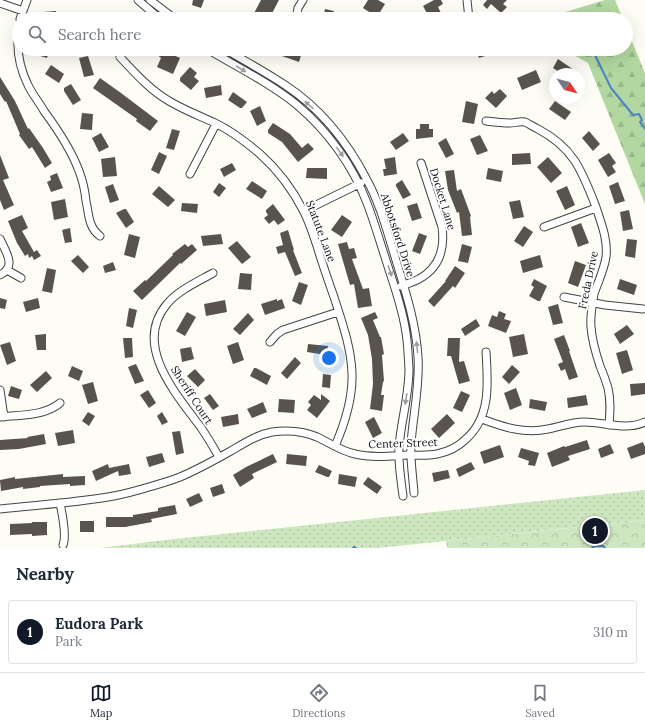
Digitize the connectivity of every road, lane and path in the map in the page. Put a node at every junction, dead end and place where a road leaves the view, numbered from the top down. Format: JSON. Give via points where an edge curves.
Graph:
{"nodes":[{"id":1,"x":27,"y":0,"type":"edge"},
{"id":2,"x":138,"y":0,"type":"edge"},
{"id":3,"x":150,"y":0,"type":"edge"},
{"id":4,"x":303,"y":0,"type":"edge"},
{"id":5,"x":468,"y":0,"type":"edge"},
{"id":6,"x":0,"y":3,"type":"edge"},
{"id":7,"x":23,"y":11,"type":"joint"},
{"id":8,"x":152,"y":12,"type":"edge"},
{"id":9,"x":166,"y":12,"type":"edge"},
{"id":10,"x":297,"y":12,"type":"edge"},
{"id":11,"x":468,"y":12,"type":"edge"},
{"id":12,"x":19,"y":56,"type":"edge"},
{"id":13,"x":220,"y":56,"type":"edge"},
{"id":14,"x":237,"y":56,"type":"edge"},
{"id":15,"x":120,"y":57,"type":"dead end"},
{"id":16,"x":486,"y":121,"type":"dead end"},
{"id":17,"x":216,"y":124,"type":"junction"},
{"id":18,"x":421,"y":163,"type":"dead end"},
{"id":19,"x":190,"y":174,"type":"dead end"},
{"id":20,"x":368,"y":180,"type":"junction"},
{"id":21,"x":358,"y":185,"type":"junction"},
{"id":22,"x":596,"y":208,"type":"junction"},
{"id":23,"x":304,"y":211,"type":"junction"},
{"id":24,"x":544,"y":227,"type":"dead end"},
{"id":25,"x":100,"y":236,"type":"dead end"},
{"id":26,"x":0,"y":239,"type":"edge"},
{"id":27,"x":7,"y":270,"type":"junction"},
{"id":28,"x":213,"y":273,"type":"dead end"},
{"id":29,"x":0,"y":275,"type":"edge"},
{"id":30,"x":21,"y":278,"type":"dead end"},
{"id":31,"x":404,"y":285,"type":"junction"},
{"id":32,"x":395,"y":288,"type":"junction"},
{"id":33,"x":564,"y":297,"type":"dead end"},
{"id":34,"x":593,"y":302,"type":"junction"},
{"id":35,"x":643,"y":309,"type":"dead end"},
{"id":36,"x":338,"y":312,"type":"junction"},
{"id":37,"x":270,"y":342,"type":"dead end"},
{"id":38,"x":486,"y":352,"type":"dead end"},
{"id":39,"x":0,"y":390,"type":"edge"},
{"id":40,"x":60,"y":403,"type":"dead end"},
{"id":41,"x":2,"y":417,"type":"edge"},
{"id":42,"x":482,"y":419,"type":"junction"},
{"id":43,"x":645,"y":422,"type":"edge"},
{"id":44,"x":609,"y":425,"type":"junction"},
{"id":45,"x":335,"y":446,"type":"junction"},
{"id":46,"x":399,"y":455,"type":"junction"},
{"id":47,"x":411,"y":455,"type":"junction"},
{"id":48,"x":219,"y":457,"type":"junction"},
{"id":49,"x":414,"y":493,"type":"dead end"},
{"id":50,"x":403,"y":496,"type":"dead end"},
{"id":51,"x":60,"y":503,"type":"junction"},
{"id":52,"x":0,"y":509,"type":"edge"},
{"id":53,"x":63,"y":544,"type":"dead end"}],
"edges":[{"from":1,"to":7,"type":"street"},
{"from":2,"to":8,"type":"street"},
{"from":3,"to":9,"type":"street"},
{"from":4,"to":10,"type":"street"},
{"from":5,"to":11,"type":"street"},
{"from":6,"to":7,"type":"street"},
{"from":12,"to":25,"type":"street","via":[[32,93],[74,158],[84,186],[92,228]]},
{"from":13,"to":21,"type":"street","name":"Abbotsford Drive","one_way":true,"via":[[297,106],[339,151]]},
{"from":20,"to":14,"type":"street","name":"Abbotsford Drive","one_way":true,"via":[[333,128],[311,106],[285,85]]},
{"from":15,"to":17,"type":"street","name":"Statute Lane","via":[[154,91],[182,109]]},
{"from":16,"to":22,"type":"street","name":"Freda Drive","via":[[524,122],[552,137],[571,154],[578,165]]},
{"from":17,"to":19,"type":"street"},
{"from":17,"to":23,"type":"street","name":"Statute Lane","via":[[246,142],[270,164],[285,181]]},
{"from":18,"to":31,"type":"street","name":"Docket Lane","via":[[442,227],[443,244],[432,269],[418,280]]},
{"from":20,"to":21,"type":"street"},
{"from":20,"to":31,"type":"street","name":"Abbotsford Drive"},
{"from":21,"to":23,"type":"street"},
{"from":21,"to":32,"type":"street","name":"Abbotsford Drive","one_way":true,"via":[[369,208]]},
{"from":22,"to":24,"type":"street"},
{"from":22,"to":34,"type":"street","name":"Freda Drive","via":[[605,236],[606,258]]},
{"from":23,"to":36,"type":"street","name":"Statute Lane"},
{"from":26,"to":27,"type":"street","via":[[9,261]]},
{"from":27,"to":29,"type":"street"},
{"from":27,"to":30,"type":"street"},
{"from":28,"to":48,"type":"street","name":"Sheriff Court","via":[[174,296],[161,312],[154,340],[157,358],[171,384]]},
{"from":31,"to":32,"type":"street","name":"Docket Lane"},
{"from":47,"to":31,"type":"street","name":"Abbotsford Drive","one_way":true,"via":[[418,358],[415,330]]},
{"from":32,"to":46,"type":"street","name":"Abbotsford Drive","one_way":true,"via":[[405,328],[409,371]]},
{"from":33,"to":34,"type":"street"},
{"from":34,"to":35,"type":"street"},
{"from":34,"to":44,"type":"street","name":"Freda Drive","via":[[592,333],[608,386]]},
{"from":36,"to":37,"type":"street","via":[[283,330]]},
{"from":36,"to":45,"type":"street","name":"Statute Lane","via":[[351,358],[352,389],[346,419]]},
{"from":38,"to":42,"type":"street","name":"Center Street","via":[[487,400]]},
{"from":39,"to":41,"type":"street"},
{"from":40,"to":41,"type":"street","via":[[44,412]]},
{"from":42,"to":44,"type":"street","via":[[524,431],[585,422]]},
{"from":42,"to":47,"type":"street","name":"Center Street","via":[[470,436],[453,448],[438,454]]},
{"from":43,"to":44,"type":"street","via":[[629,426]]},
{"from":45,"to":46,"type":"street","name":"Center Street","via":[[368,456]]},
{"from":45,"to":48,"type":"street","name":"Center Street","via":[[317,437],[294,431],[272,432]]},
{"from":46,"to":47,"type":"street","name":"Center Street"},
{"from":46,"to":50,"type":"street","name":"Abbotsford Drive"},
{"from":47,"to":49,"type":"street","name":"Abbotsford Drive"},
{"from":48,"to":51,"type":"street","name":"Center Street","via":[[172,480],[128,493]]},
{"from":51,"to":52,"type":"street","name":"Center Street"},
{"from":51,"to":53,"type":"street"}]}
